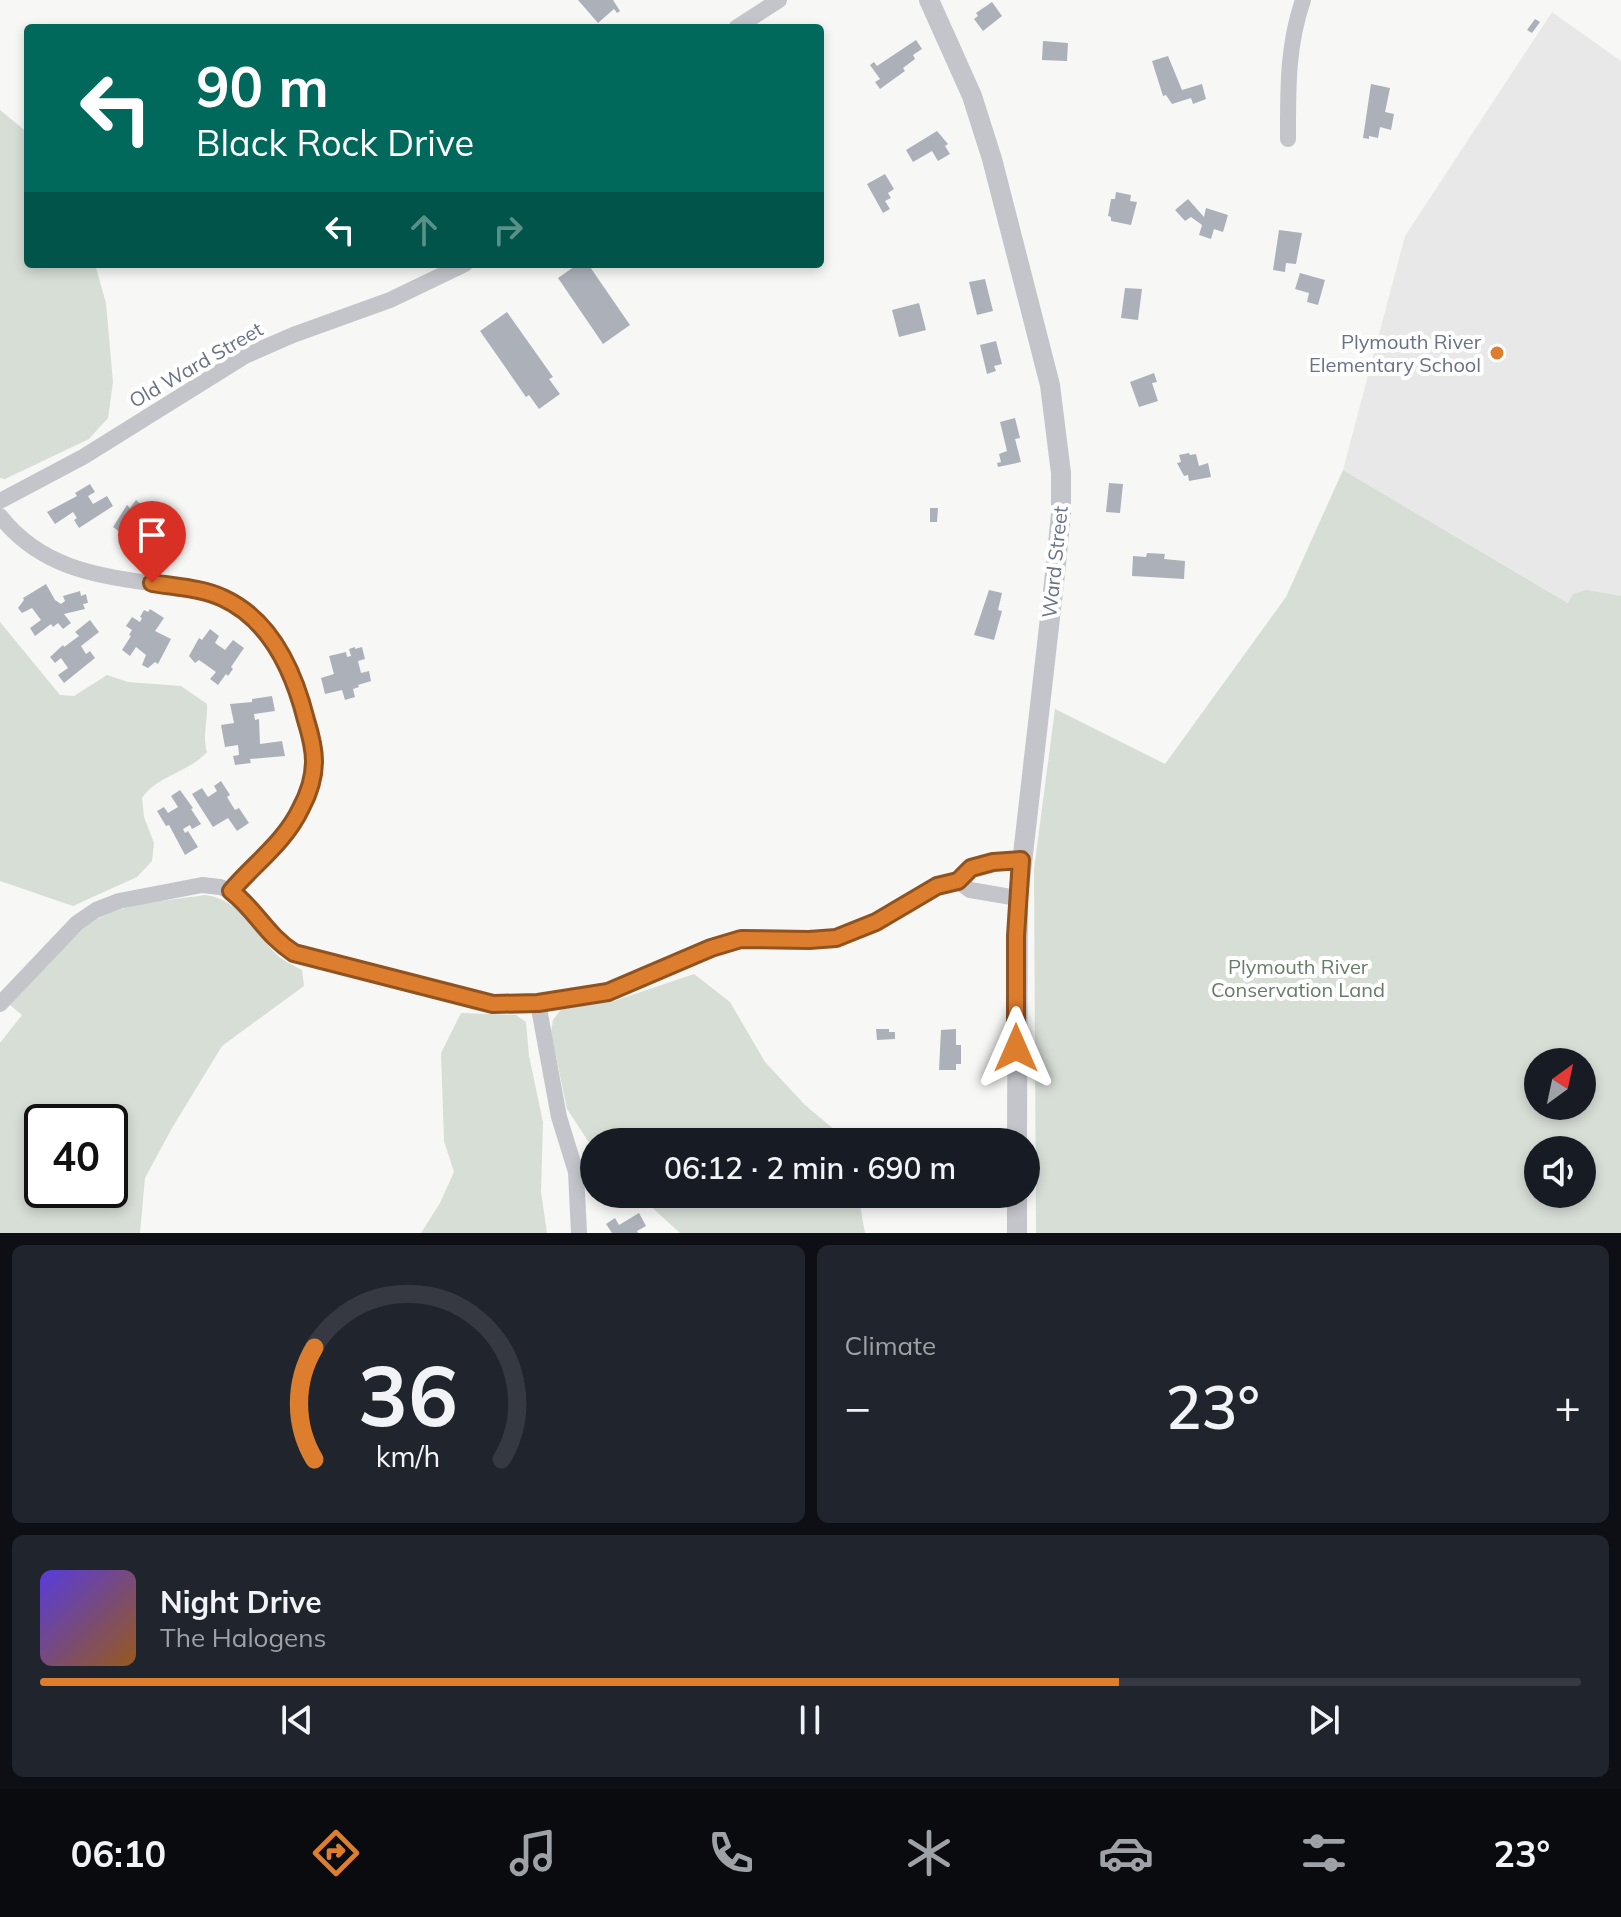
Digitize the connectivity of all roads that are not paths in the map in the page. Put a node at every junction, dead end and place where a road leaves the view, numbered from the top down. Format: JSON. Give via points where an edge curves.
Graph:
{"nodes":[{"id":1,"x":779,"y":0,"type":"edge"},
{"id":2,"x":929,"y":0,"type":"edge"},
{"id":3,"x":1303,"y":0,"type":"edge"},
{"id":4,"x":742,"y":24,"type":"edge"},
{"id":5,"x":1288,"y":139,"type":"dead end"},
{"id":6,"x":457,"y":268,"type":"edge"},
{"id":7,"x":0,"y":501,"type":"edge"},
{"id":8,"x":0,"y":516,"type":"edge"},
{"id":9,"x":1021,"y":860,"type":"junction"},
{"id":10,"x":958,"y":881,"type":"junction"},
{"id":11,"x":231,"y":891,"type":"junction"},
{"id":12,"x":1018,"y":898,"type":"junction"},
{"id":13,"x":538,"y":1003,"type":"junction"},
{"id":14,"x":0,"y":1004,"type":"edge"},
{"id":15,"x":1017,"y":1128,"type":"edge"},
{"id":16,"x":1017,"y":1208,"type":"edge"},
{"id":17,"x":579,"y":1233,"type":"edge"},
{"id":18,"x":1017,"y":1233,"type":"edge"}],
"edges":[{"from":1,"to":4,"type":"street"},
{"from":2,"to":9,"type":"street","name":"Ward Street","via":[[968,84],[992,159],[1058,435],[1061,514]]},
{"from":3,"to":5,"type":"street","via":[[1288,71]]},
{"from":6,"to":7,"type":"street","name":"Old Ward Street","via":[[245,356],[83,457]]},
{"from":8,"to":11,"type":"street","via":[[33,548],[73,569],[224,598],[255,620],[278,649],[299,693],[311,738],[310,783],[293,825]]},
{"from":9,"to":10,"type":"street","via":[[971,868]]},
{"from":9,"to":12,"type":"street","name":"Ward Street"},
{"from":10,"to":12,"type":"street","via":[[970,890]]},
{"from":10,"to":13,"type":"street","via":[[937,886],[876,922],[836,938],[741,939],[608,992]]},
{"from":11,"to":13,"type":"street","via":[[277,942],[294,953],[481,1001]]},
{"from":11,"to":14,"type":"street","via":[[202,885],[96,910],[77,923]]},
{"from":12,"to":15,"type":"street","name":"Ward Street"},
{"from":13,"to":17,"type":"street","via":[[559,1117],[576,1172]]},
{"from":16,"to":18,"type":"street"}]}
